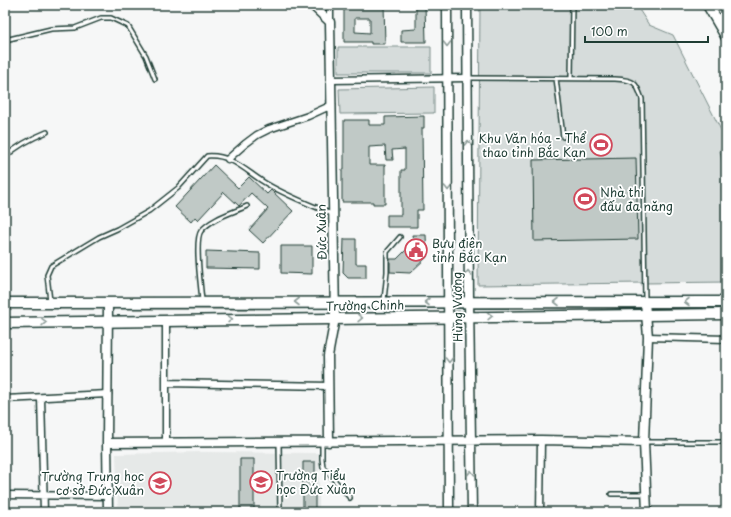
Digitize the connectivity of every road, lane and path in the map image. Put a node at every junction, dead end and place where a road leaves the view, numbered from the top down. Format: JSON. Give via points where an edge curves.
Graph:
{"nodes":[{"id":1,"x":312,"y":5,"type":"edge"},
{"id":2,"x":330,"y":5,"type":"edge"},
{"id":3,"x":447,"y":5,"type":"edge"},
{"id":4,"x":467,"y":5,"type":"edge"},
{"id":5,"x":572,"y":5,"type":"edge"},
{"id":6,"x":708,"y":5,"type":"edge"},
{"id":7,"x":721,"y":5,"type":"edge"},
{"id":8,"x":726,"y":14,"type":"edge"},
{"id":9,"x":330,"y":22,"type":"junction"},
{"id":10,"x":726,"y":36,"type":"edge"},
{"id":11,"x":5,"y":40,"type":"edge"},
{"id":12,"x":447,"y":78,"type":"junction"},
{"id":13,"x":467,"y":78,"type":"junction"},
{"id":14,"x":556,"y":78,"type":"junction"},
{"id":15,"x":571,"y":78,"type":"junction"},
{"id":16,"x":155,"y":79,"type":"dead end"},
{"id":17,"x":331,"y":80,"type":"junction"},
{"id":18,"x":332,"y":105,"type":"junction"},
{"id":19,"x":47,"y":132,"type":"dead end"},
{"id":20,"x":563,"y":138,"type":"dead end"},
{"id":21,"x":5,"y":157,"type":"edge"},
{"id":22,"x":228,"y":159,"type":"junction"},
{"id":23,"x":247,"y":206,"type":"dead end"},
{"id":24,"x":333,"y":215,"type":"junction"},
{"id":25,"x":400,"y":236,"type":"dead end"},
{"id":26,"x":202,"y":302,"type":"junction"},
{"id":27,"x":334,"y":302,"type":"junction"},
{"id":28,"x":384,"y":302,"type":"junction"},
{"id":29,"x":448,"y":302,"type":"junction"},
{"id":30,"x":469,"y":302,"type":"junction"},
{"id":31,"x":645,"y":302,"type":"junction"},
{"id":32,"x":726,"y":302,"type":"edge"},
{"id":33,"x":5,"y":303,"type":"edge"},
{"id":34,"x":50,"y":303,"type":"junction"},
{"id":35,"x":108,"y":303,"type":"junction"},
{"id":36,"x":645,"y":314,"type":"junction"},
{"id":37,"x":726,"y":314,"type":"edge"},
{"id":38,"x":449,"y":317,"type":"junction"},
{"id":39,"x":469,"y":317,"type":"junction"},
{"id":40,"x":335,"y":318,"type":"junction"},
{"id":41,"x":166,"y":320,"type":"junction"},
{"id":42,"x":202,"y":320,"type":"junction"},
{"id":43,"x":109,"y":321,"type":"junction"},
{"id":44,"x":5,"y":323,"type":"edge"},
{"id":45,"x":648,"y":337,"type":"junction"},
{"id":46,"x":726,"y":339,"type":"edge"},
{"id":47,"x":166,"y":383,"type":"junction"},
{"id":48,"x":328,"y":386,"type":"junction"},
{"id":49,"x":108,"y":394,"type":"junction"},
{"id":50,"x":41,"y":398,"type":"junction"},
{"id":51,"x":5,"y":399,"type":"edge"},
{"id":52,"x":541,"y":440,"type":"junction"},
{"id":53,"x":449,"y":441,"type":"junction"},
{"id":54,"x":471,"y":441,"type":"junction"},
{"id":55,"x":166,"y":442,"type":"junction"},
{"id":56,"x":279,"y":442,"type":"junction"},
{"id":57,"x":325,"y":442,"type":"junction"},
{"id":58,"x":644,"y":442,"type":"junction"},
{"id":59,"x":726,"y":442,"type":"edge"},
{"id":60,"x":107,"y":443,"type":"junction"},
{"id":61,"x":611,"y":494,"type":"dead end"},
{"id":62,"x":647,"y":494,"type":"junction"},
{"id":63,"x":5,"y":495,"type":"edge"},
{"id":64,"x":44,"y":495,"type":"junction"},
{"id":65,"x":108,"y":496,"type":"junction"},
{"id":66,"x":350,"y":498,"type":"dead end"},
{"id":67,"x":44,"y":512,"type":"edge"},
{"id":68,"x":108,"y":512,"type":"edge"},
{"id":69,"x":280,"y":512,"type":"edge"},
{"id":70,"x":449,"y":512,"type":"edge"},
{"id":71,"x":472,"y":512,"type":"edge"},
{"id":72,"x":540,"y":512,"type":"edge"},
{"id":73,"x":647,"y":512,"type":"edge"}],
"edges":[{"from":1,"to":9,"type":"street"},
{"from":2,"to":9,"type":"street","name":"Đức Xuân"},
{"from":3,"to":12,"type":"street","name":"Hùng Vương","one_way":true},
{"from":4,"to":13,"type":"street","name":"Hùng Vương"},
{"from":5,"to":15,"type":"lane"},
{"from":6,"to":10,"type":"main road"},
{"from":7,"to":8,"type":"main road"},
{"from":9,"to":17,"type":"street","name":"Đức Xuân"},
{"from":11,"to":16,"type":"lane","via":[[51,30],[75,28],[101,18],[111,18],[128,26],[146,56]]},
{"from":12,"to":13,"type":"street"},
{"from":12,"to":17,"type":"street"},
{"from":12,"to":29,"type":"street","name":"Hùng Vương","one_way":true},
{"from":13,"to":14,"type":"lane"},
{"from":30,"to":13,"type":"street","name":"Hùng Vương","one_way":true},
{"from":14,"to":15,"type":"lane"},
{"from":14,"to":20,"type":"lane"},
{"from":15,"to":31,"type":"lane","via":[[630,80],[637,85],[642,99]]},
{"from":17,"to":18,"type":"street","name":"Đức Xuân"},
{"from":18,"to":22,"type":"street","via":[[257,135]]},
{"from":18,"to":24,"type":"street","name":"Đức Xuân"},
{"from":19,"to":21,"type":"lane","via":[[32,138]]},
{"from":22,"to":24,"type":"lane","via":[[262,181]]},
{"from":22,"to":34,"type":"lane","via":[[215,155],[208,156],[178,188],[149,211],[51,266],[47,275]]},
{"from":23,"to":26,"type":"lane","via":[[212,222],[200,232],[197,242]]},
{"from":24,"to":27,"type":"street","name":"Đức Xuân"},
{"from":25,"to":28,"type":"lane","via":[[387,252]]},
{"from":27,"to":26,"type":"main road","name":"Trường Chinh","one_way":true},
{"from":26,"to":35,"type":"main road","name":"Trường Chinh"},
{"from":26,"to":42,"type":"main road"},
{"from":27,"to":28,"type":"main road","name":"Trường Chinh"},
{"from":27,"to":40,"type":"street","name":"Đức Xuân"},
{"from":29,"to":28,"type":"main road","name":"Trường Chinh","one_way":true},
{"from":29,"to":30,"type":"main road","name":"Trường Chinh"},
{"from":29,"to":38,"type":"street","name":"Hùng Vương"},
{"from":31,"to":30,"type":"main road","name":"Trường Chinh","one_way":true},
{"from":30,"to":39,"type":"street","name":"Hùng Vương"},
{"from":32,"to":31,"type":"main road","name":"Trường Chinh","one_way":true},
{"from":31,"to":36,"type":"street"},
{"from":33,"to":34,"type":"main road","name":"Trường Chinh"},
{"from":34,"to":35,"type":"main road","name":"Trường Chinh"},
{"from":35,"to":43,"type":"street"},
{"from":36,"to":37,"type":"main road","name":"Trường Chinh"},
{"from":39,"to":36,"type":"main road","name":"Trường Chinh","one_way":true},
{"from":36,"to":45,"type":"street"},
{"from":38,"to":39,"type":"main road","name":"Trường Chinh"},
{"from":40,"to":38,"type":"main road","name":"Trường Chinh","one_way":true},
{"from":38,"to":53,"type":"street","name":"Hùng Vương","one_way":true},
{"from":39,"to":54,"type":"street","name":"Hùng Vương"},
{"from":42,"to":40,"type":"main road","name":"Trường Chinh","one_way":true},
{"from":40,"to":48,"type":"street","name":"Đức Xuân","via":[[328,356]]},
{"from":41,"to":42,"type":"main road","name":"Trường Chinh"},
{"from":41,"to":43,"type":"main road","name":"Trường Chinh"},
{"from":41,"to":47,"type":"street"},
{"from":44,"to":43,"type":"main road","name":"Trường Chinh","one_way":true},
{"from":43,"to":49,"type":"street"},
{"from":45,"to":46,"type":"street"},
{"from":45,"to":58,"type":"street"},
{"from":47,"to":48,"type":"street"},
{"from":47,"to":55,"type":"street"},
{"from":48,"to":57,"type":"street","name":"Đức Xuân"},
{"from":49,"to":50,"type":"street"},
{"from":49,"to":60,"type":"street"},
{"from":50,"to":51,"type":"street"},
{"from":50,"to":64,"type":"street"},
{"from":52,"to":54,"type":"street"},
{"from":52,"to":58,"type":"street"},
{"from":52,"to":72,"type":"street"},
{"from":53,"to":54,"type":"street"},
{"from":53,"to":57,"type":"street"},
{"from":53,"to":70,"type":"street","name":"Hùng Vương"},
{"from":71,"to":54,"type":"street","name":"Hùng Vương","one_way":true},
{"from":55,"to":56,"type":"street"},
{"from":55,"to":60,"type":"street"},
{"from":56,"to":57,"type":"street"},
{"from":56,"to":69,"type":"lane"},
{"from":57,"to":66,"type":"lane","via":[[323,467]]},
{"from":58,"to":59,"type":"lane"},
{"from":58,"to":62,"type":"street"},
{"from":60,"to":65,"type":"street"},
{"from":61,"to":62,"type":"lane"},
{"from":62,"to":73,"type":"street"},
{"from":63,"to":64,"type":"street"},
{"from":64,"to":65,"type":"street"},
{"from":64,"to":67,"type":"street"},
{"from":65,"to":68,"type":"street"}]}
